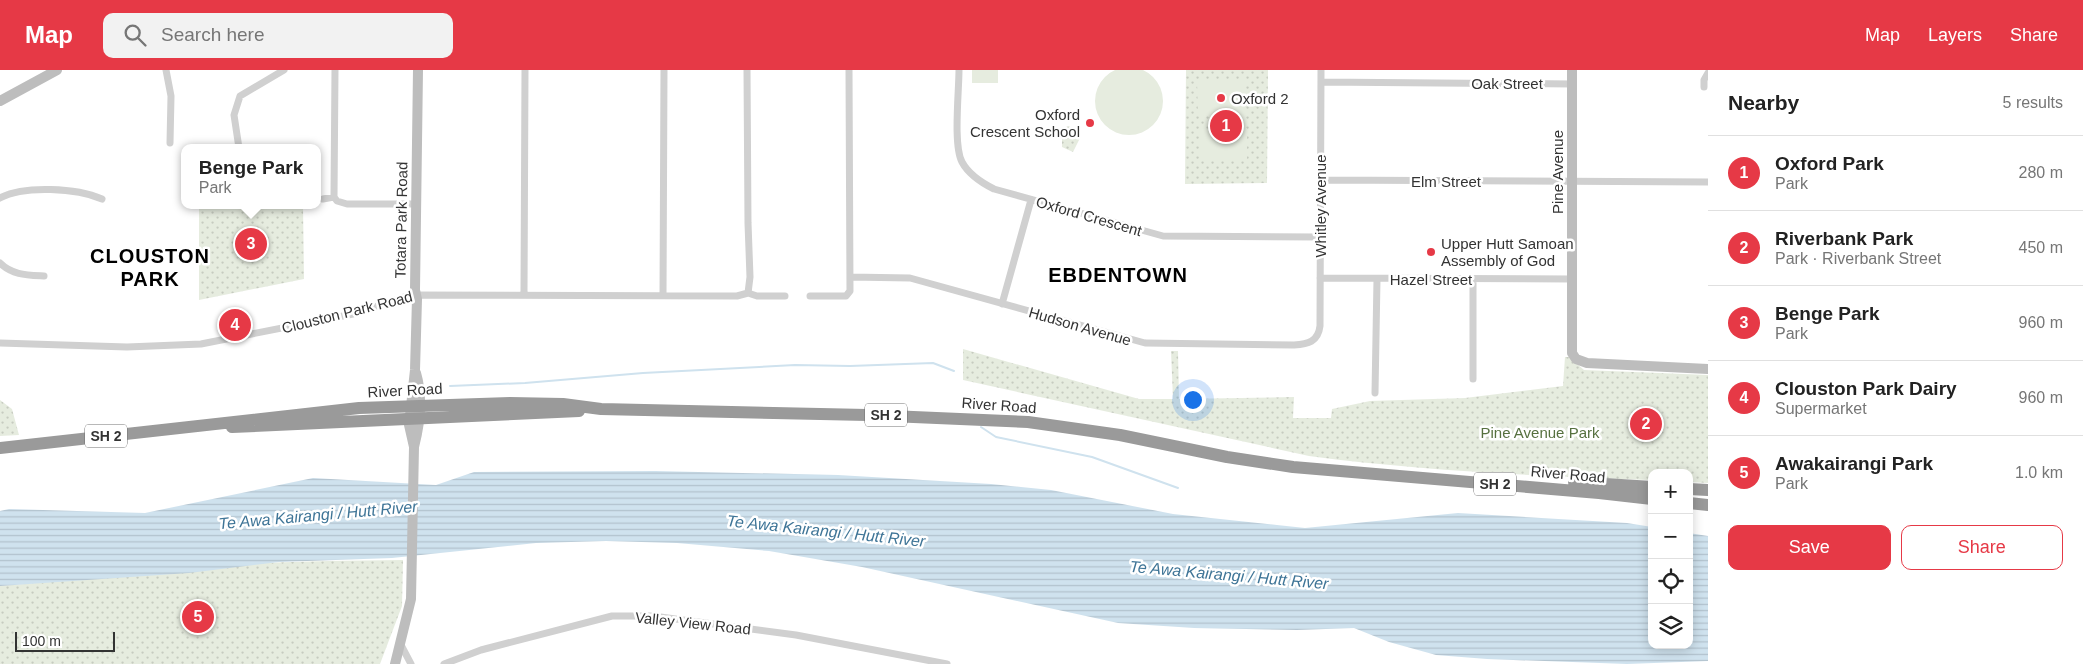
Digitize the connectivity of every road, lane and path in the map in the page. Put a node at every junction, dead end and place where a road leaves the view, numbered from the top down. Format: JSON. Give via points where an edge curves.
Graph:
{"nodes":[{"id":1,"x":57,"y":70,"type":"edge"},
{"id":2,"x":166,"y":70,"type":"edge"},
{"id":3,"x":284,"y":70,"type":"edge"},
{"id":4,"x":335,"y":70,"type":"edge"},
{"id":5,"x":418,"y":70,"type":"edge"},
{"id":6,"x":525,"y":70,"type":"edge"},
{"id":7,"x":664,"y":70,"type":"edge"},
{"id":8,"x":747,"y":70,"type":"edge"},
{"id":9,"x":849,"y":70,"type":"edge"},
{"id":10,"x":960,"y":70,"type":"edge"},
{"id":11,"x":1321,"y":70,"type":"edge"},
{"id":12,"x":1572,"y":70,"type":"edge"},
{"id":13,"x":1708,"y":73,"type":"edge"},
{"id":14,"x":1321,"y":82,"type":"junction"},
{"id":15,"x":1572,"y":84,"type":"junction"},
{"id":16,"x":1704,"y":87,"type":"dead end"},
{"id":17,"x":0,"y":101,"type":"edge"},
{"id":18,"x":170,"y":143,"type":"dead end"},
{"id":19,"x":238,"y":144,"type":"edge"},
{"id":20,"x":1320,"y":180,"type":"junction"},
{"id":21,"x":1572,"y":182,"type":"junction"},
{"id":22,"x":1708,"y":182,"type":"edge"},
{"id":23,"x":334,"y":197,"type":"junction"},
{"id":24,"x":0,"y":198,"type":"edge"},
{"id":25,"x":102,"y":199,"type":"dead end"},
{"id":26,"x":322,"y":199,"type":"dead end"},
{"id":27,"x":1031,"y":200,"type":"junction"},
{"id":28,"x":417,"y":204,"type":"junction"},
{"id":29,"x":1320,"y":237,"type":"junction"},
{"id":30,"x":0,"y":263,"type":"edge"},
{"id":31,"x":44,"y":276,"type":"dead end"},
{"id":32,"x":850,"y":277,"type":"junction"},
{"id":33,"x":1320,"y":278,"type":"junction"},
{"id":34,"x":1376,"y":279,"type":"junction"},
{"id":35,"x":1572,"y":279,"type":"junction"},
{"id":36,"x":1473,"y":280,"type":"junction"},
{"id":37,"x":748,"y":292,"type":"junction"},
{"id":38,"x":524,"y":294,"type":"junction"},
{"id":39,"x":416,"y":295,"type":"junction"},
{"id":40,"x":663,"y":296,"type":"junction"},
{"id":41,"x":785,"y":296,"type":"dead end"},
{"id":42,"x":810,"y":296,"type":"dead end"},
{"id":43,"x":1002,"y":304,"type":"junction"},
{"id":44,"x":1314,"y":340,"type":"joint"},
{"id":45,"x":0,"y":343,"type":"edge"},
{"id":46,"x":1708,"y":370,"type":"edge"},
{"id":47,"x":1473,"y":379,"type":"dead end"},
{"id":48,"x":1375,"y":393,"type":"dead end"},
{"id":49,"x":415,"y":411,"type":"junction"},
{"id":50,"x":0,"y":448,"type":"edge"},
{"id":51,"x":1391,"y":474,"type":"junction"},
{"id":52,"x":1648,"y":487,"type":"edge"},
{"id":53,"x":1693,"y":489,"type":"edge"},
{"id":54,"x":1708,"y":490,"type":"edge"},
{"id":55,"x":1599,"y":493,"type":"junction"},
{"id":56,"x":1648,"y":495,"type":"edge"},
{"id":57,"x":1693,"y":497,"type":"edge"},
{"id":58,"x":1708,"y":498,"type":"edge"},
{"id":59,"x":1648,"y":499,"type":"edge"},
{"id":60,"x":1693,"y":503,"type":"edge"},
{"id":61,"x":1708,"y":505,"type":"edge"},
{"id":62,"x":401,"y":645,"type":"junction"},
{"id":63,"x":395,"y":664,"type":"edge"},
{"id":64,"x":411,"y":664,"type":"edge"},
{"id":65,"x":444,"y":664,"type":"edge"},
{"id":66,"x":947,"y":664,"type":"edge"}],
"edges":[{"from":1,"to":17,"type":"street"},
{"from":2,"to":18,"type":"street","via":[[171,96]]},
{"from":3,"to":19,"type":"street","via":[[240,96],[234,115]]},
{"from":4,"to":23,"type":"street"},
{"from":5,"to":28,"type":"street","name":"Totara Park Road"},
{"from":6,"to":38,"type":"street"},
{"from":7,"to":40,"type":"street"},
{"from":8,"to":37,"type":"street"},
{"from":9,"to":32,"type":"street"},
{"from":10,"to":27,"type":"street","name":"Oxford Crescent","via":[[958,147],[962,162],[982,184]]},
{"from":11,"to":14,"type":"street","name":"Whitley Avenue"},
{"from":12,"to":15,"type":"street","name":"Pine Avenue"},
{"from":13,"to":16,"type":"street"},
{"from":14,"to":15,"type":"street","name":"Oak Street"},
{"from":14,"to":20,"type":"street","name":"Whitley Avenue"},
{"from":15,"to":21,"type":"street","name":"Pine Avenue"},
{"from":20,"to":21,"type":"street","name":"Elm Street"},
{"from":20,"to":29,"type":"street","name":"Whitley Avenue"},
{"from":21,"to":22,"type":"street","name":"Elm Street"},
{"from":21,"to":35,"type":"street","name":"Pine Avenue"},
{"from":23,"to":26,"type":"street"},
{"from":23,"to":28,"type":"street","via":[[347,204]]},
{"from":24,"to":25,"type":"street","via":[[12,192],[30,190],[91,194]]},
{"from":27,"to":29,"type":"street","name":"Oxford Crescent","via":[[1163,236]]},
{"from":27,"to":43,"type":"street"},
{"from":28,"to":39,"type":"street","name":"Totara Park Road"},
{"from":29,"to":33,"type":"street","name":"Whitley Avenue"},
{"from":30,"to":31,"type":"street","via":[[18,274]]},
{"from":32,"to":42,"type":"street","via":[[850,291],[846,296]]},
{"from":32,"to":43,"type":"street","name":"Hudson Avenue","via":[[910,278]]},
{"from":33,"to":34,"type":"street","name":"Hazel Street"},
{"from":33,"to":44,"type":"street","name":"Whitley Avenue","via":[[1320,330]]},
{"from":34,"to":36,"type":"street","name":"Hazel Street"},
{"from":34,"to":48,"type":"street"},
{"from":35,"to":36,"type":"street","name":"Hazel Street"},
{"from":35,"to":46,"type":"street","name":"Pine Avenue","via":[[1571,348],[1574,357],[1587,363]]},
{"from":36,"to":47,"type":"street"},
{"from":37,"to":40,"type":"street","name":"Clouston Park Road","via":[[737,296]]},
{"from":37,"to":41,"type":"street","name":"Clouston Park Road","via":[[757,296]]},
{"from":38,"to":39,"type":"street","name":"Clouston Park Road"},
{"from":38,"to":40,"type":"street","name":"Clouston Park Road"},
{"from":39,"to":45,"type":"street","name":"Clouston Park Road","via":[[410,294],[353,314],[191,345],[127,347]]},
{"from":39,"to":49,"type":"street","name":"Totara Park Road","via":[[415,370],[418,380]]},
{"from":43,"to":44,"type":"street","name":"Hudson Avenue","via":[[1145,343],[1294,345]]},
{"from":49,"to":50,"type":"highway","name":"River Road","number":"SH 2","via":[[241,428],[212,426]]},
{"from":49,"to":51,"type":"highway","name":"River Road","number":"SH 2","via":[[563,404],[601,409],[1028,422],[1120,435],[1274,465]]},
{"from":49,"to":62,"type":"street","name":"Totara Park Road","via":[[411,599]]},
{"from":51,"to":52,"type":"highway","name":"River Road","number":"SH 2"},
{"from":51,"to":55,"type":"highway","name":"River Road","number":"SH 2"},
{"from":53,"to":54,"type":"highway"},
{"from":55,"to":56,"type":"highway"},
{"from":55,"to":59,"type":"highway","name":"River Road","number":"SH 2"},
{"from":57,"to":58,"type":"highway"},
{"from":60,"to":61,"type":"highway"},
{"from":62,"to":63,"type":"street","name":"Totara Park Road"},
{"from":62,"to":64,"type":"street"},
{"from":65,"to":66,"type":"street","name":"Valley View Road","via":[[481,650],[612,616],[652,616],[796,635]]}]}
